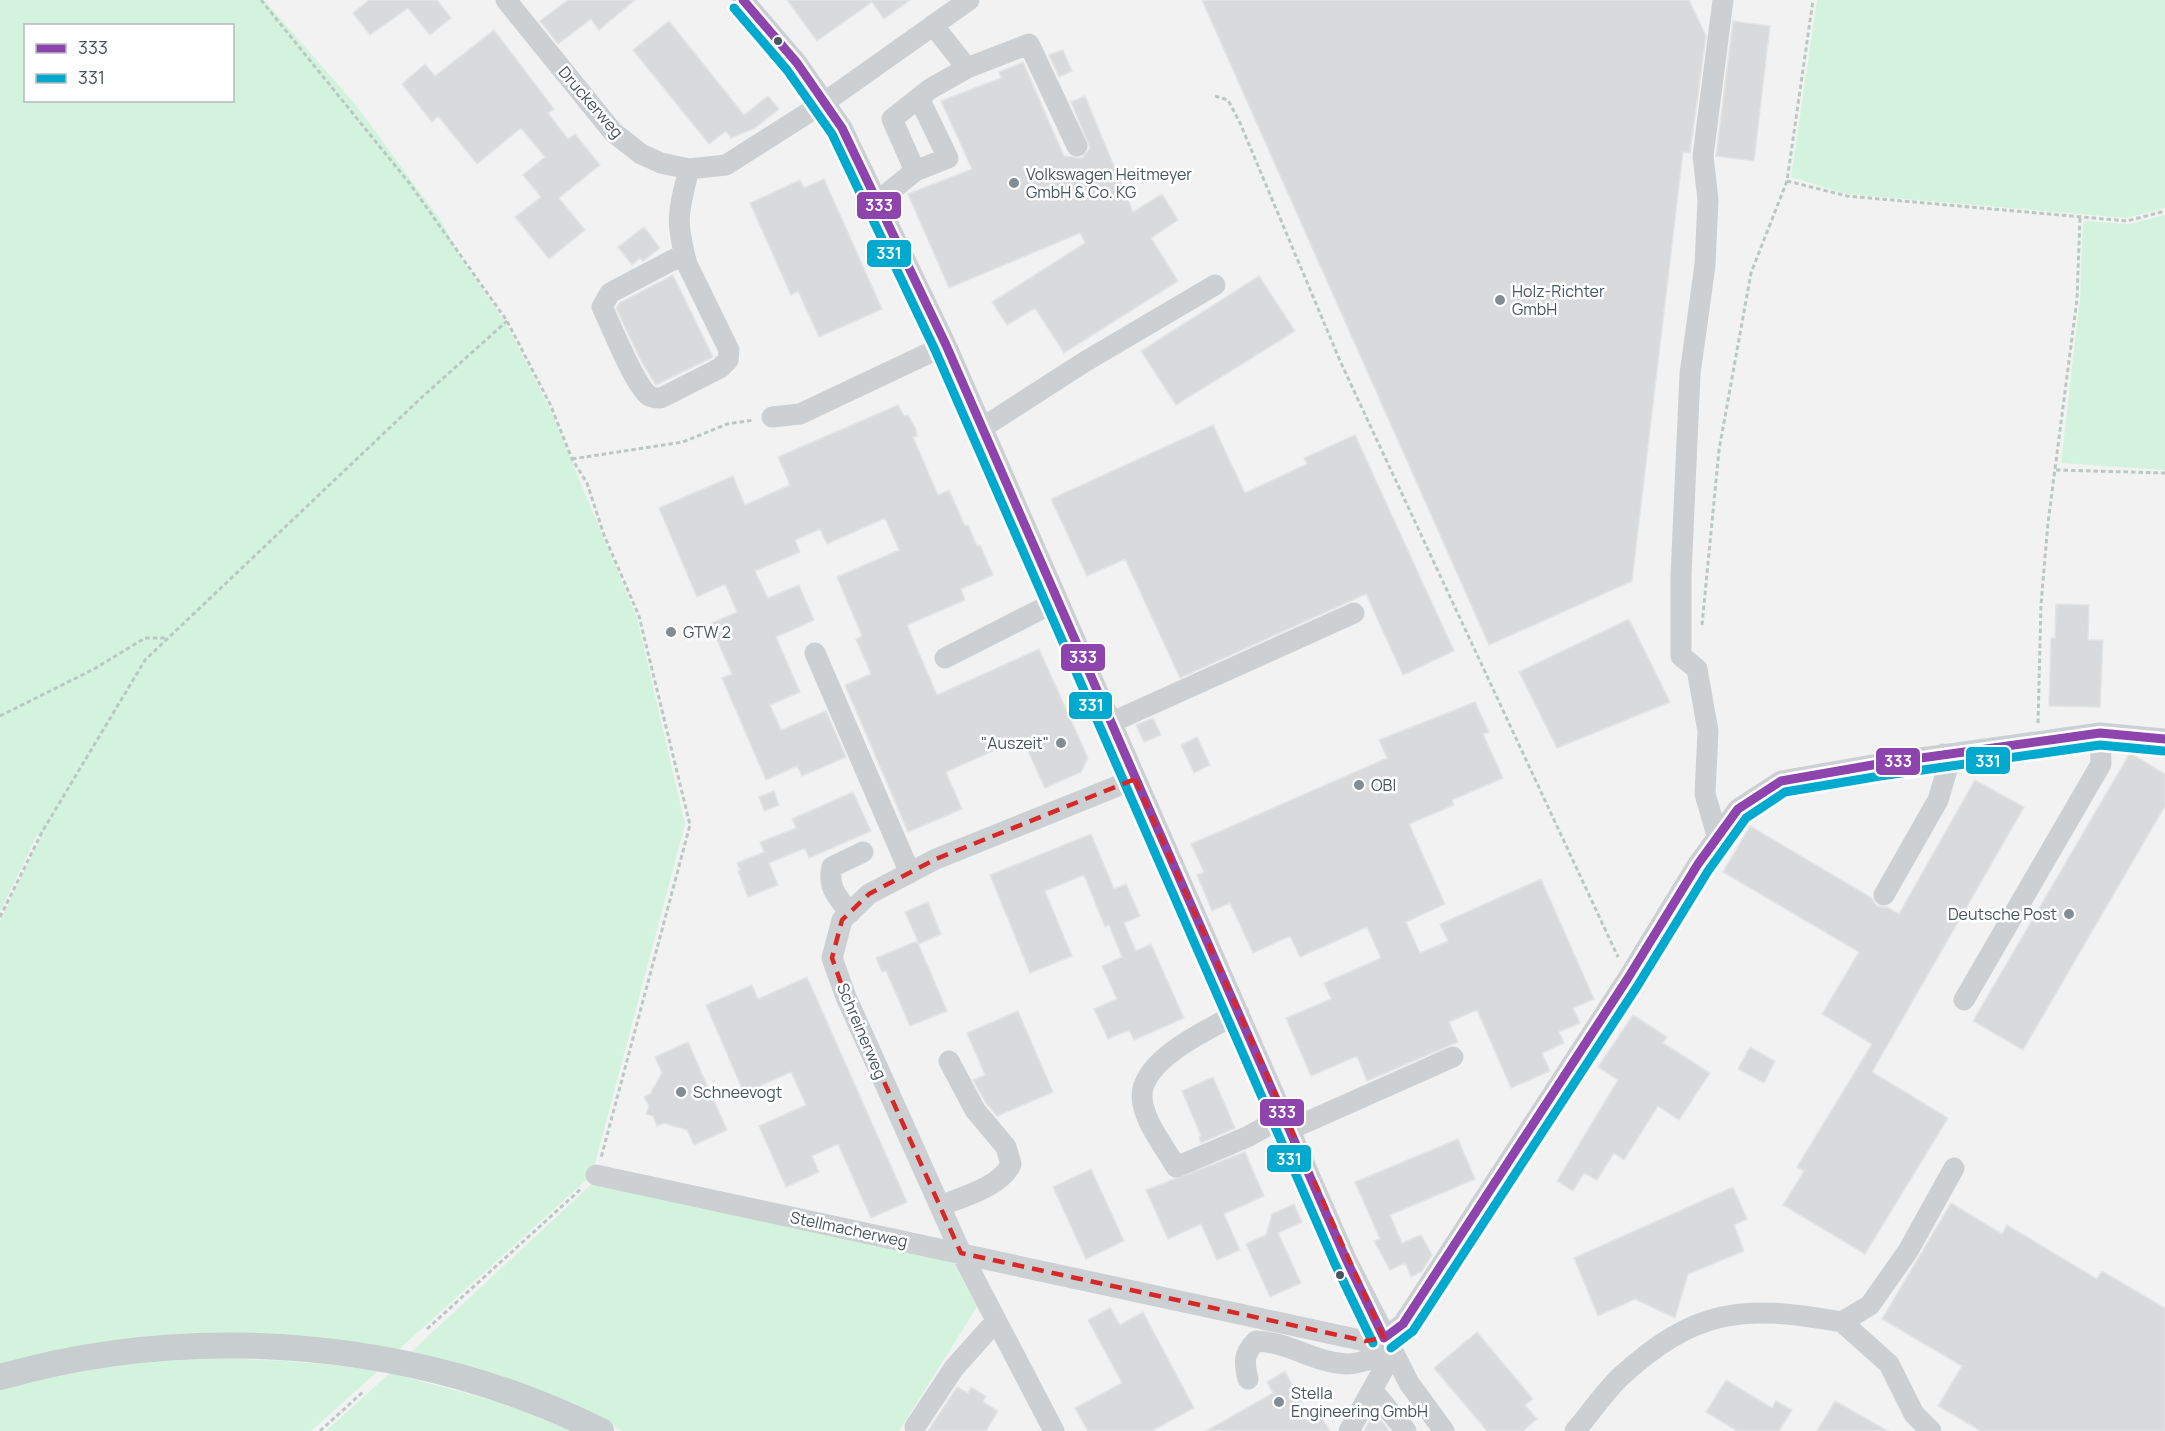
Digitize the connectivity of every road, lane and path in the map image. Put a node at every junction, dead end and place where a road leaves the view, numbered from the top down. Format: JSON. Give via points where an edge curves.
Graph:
{"nodes":[{"id":1,"x":261,"y":0,"type":"edge"},
{"id":2,"x":506,"y":0,"type":"edge"},
{"id":3,"x":743,"y":0,"type":"edge"},
{"id":4,"x":969,"y":0,"type":"edge"},
{"id":5,"x":1723,"y":0,"type":"edge"},
{"id":6,"x":1813,"y":0,"type":"edge"},
{"id":7,"x":933,"y":25,"type":"junction"},
{"id":8,"x":967,"y":68,"type":"junction"},
{"id":9,"x":1215,"y":96,"type":"dead end"},
{"id":10,"x":919,"y":98,"type":"junction"},
{"id":11,"x":825,"y":102,"type":"junction"},
{"id":12,"x":1077,"y":146,"type":"dead end"},
{"id":13,"x":689,"y":169,"type":"junction"},
{"id":14,"x":915,"y":171,"type":"junction"},
{"id":15,"x":1787,"y":181,"type":"junction"},
{"id":16,"x":877,"y":201,"type":"junction"},
{"id":17,"x":2165,"y":211,"type":"edge"},
{"id":18,"x":2080,"y":217,"type":"junction"},
{"id":19,"x":684,"y":254,"type":"junction"},
{"id":20,"x":1215,"y":285,"type":"dead end"},
{"id":21,"x":507,"y":321,"type":"junction"},
{"id":22,"x":946,"y":345,"type":"junction"},
{"id":23,"x":772,"y":417,"type":"joint"},
{"id":24,"x":982,"y":428,"type":"junction"},
{"id":25,"x":573,"y":459,"type":"junction"},
{"id":26,"x":2056,"y":470,"type":"junction"},
{"id":27,"x":2165,"y":473,"type":"edge"},
{"id":28,"x":1057,"y":601,"type":"junction"},
{"id":29,"x":1354,"y":613,"type":"dead end"},
{"id":30,"x":1701,"y":633,"type":"dead end"},
{"id":31,"x":168,"y":638,"type":"junction"},
{"id":32,"x":815,"y":653,"type":"dead end"},
{"id":33,"x":945,"y":658,"type":"dead end"},
{"id":34,"x":0,"y":716,"type":"edge"},
{"id":35,"x":1110,"y":723,"type":"junction"},
{"id":36,"x":2100,"y":733,"type":"junction"},
{"id":37,"x":2165,"y":739,"type":"edge"},
{"id":38,"x":2037,"y":741,"type":"junction"},
{"id":39,"x":1943,"y":754,"type":"junction"},
{"id":40,"x":1135,"y":779,"type":"junction"},
{"id":41,"x":1717,"y":835,"type":"junction"},
{"id":42,"x":863,"y":852,"type":"dead end"},
{"id":43,"x":910,"y":873,"type":"junction"},
{"id":44,"x":1884,"y":895,"type":"dead end"},
{"id":45,"x":850,"y":913,"type":"junction"},
{"id":46,"x":0,"y":917,"type":"edge"},
{"id":47,"x":1628,"y":978,"type":"junction"},
{"id":48,"x":1964,"y":1000,"type":"dead end"},
{"id":49,"x":1239,"y":1013,"type":"junction"},
{"id":50,"x":1453,"y":1057,"type":"dead end"},
{"id":51,"x":950,"y":1061,"type":"dead end"},
{"id":52,"x":1288,"y":1122,"type":"junction"},
{"id":53,"x":1954,"y":1168,"type":"dead end"},
{"id":54,"x":596,"y":1175,"type":"junction"},
{"id":55,"x":940,"y":1206,"type":"junction"},
{"id":56,"x":961,"y":1253,"type":"junction"},
{"id":57,"x":996,"y":1321,"type":"junction"},
{"id":58,"x":1842,"y":1322,"type":"junction"},
{"id":59,"x":426,"y":1329,"type":"dead end"},
{"id":60,"x":1389,"y":1345,"type":"junction"},
{"id":61,"x":0,"y":1377,"type":"edge"},
{"id":62,"x":1248,"y":1379,"type":"dead end"},
{"id":63,"x":364,"y":1391,"type":"dead end"},
{"id":64,"x":1373,"y":1391,"type":"junction"},
{"id":65,"x":915,"y":1427,"type":"dead end"},
{"id":66,"x":320,"y":1431,"type":"edge"},
{"id":67,"x":601,"y":1431,"type":"edge"},
{"id":68,"x":1054,"y":1431,"type":"edge"},
{"id":69,"x":1349,"y":1431,"type":"edge"},
{"id":70,"x":1406,"y":1431,"type":"edge"},
{"id":71,"x":1444,"y":1431,"type":"edge"},
{"id":72,"x":1575,"y":1431,"type":"edge"},
{"id":73,"x":1931,"y":1431,"type":"edge"}],
"edges":[{"from":1,"to":21,"type":"path","via":[[410,184]]},
{"from":2,"to":13,"type":"street","name":"Druckerweg","via":[[613,132],[641,154]]},
{"from":3,"to":11,"type":"street"},
{"from":4,"to":7,"type":"street","name":"Druckerweg"},
{"from":5,"to":41,"type":"street","via":[[1702,156],[1708,200],[1705,265],[1690,374],[1681,576],[1681,656],[1697,669],[1708,731],[1705,794]]},
{"from":6,"to":15,"type":"path"},
{"from":7,"to":8,"type":"street"},
{"from":7,"to":11,"type":"street","name":"Druckerweg"},
{"from":8,"to":10,"type":"street"},
{"from":8,"to":12,"type":"street","via":[[1029,44]]},
{"from":9,"to":47,"type":"path","via":[[1228,100],[1239,123],[1346,374]]},
{"from":10,"to":14,"type":"street","via":[[892,119]]},
{"from":10,"to":14,"type":"street","via":[[948,158]]},
{"from":11,"to":13,"type":"street","name":"Druckerweg","via":[[726,165]]},
{"from":11,"to":16,"type":"street"},
{"from":13,"to":19,"type":"street","via":[[678,215]]},
{"from":14,"to":16,"type":"street"},
{"from":15,"to":18,"type":"path","via":[[1846,196]]},
{"from":15,"to":30,"type":"path","via":[[1751,273],[1719,450]]},
{"from":16,"to":22,"type":"street"},
{"from":17,"to":18,"type":"path","via":[[2127,221]]},
{"from":18,"to":26,"type":"path","via":[[2078,299]]},
{"from":19,"to":19,"type":"street","via":[[729,350],[728,360],[720,368],[661,398],[653,398],[638,380],[602,307],[610,293]]},
{"from":20,"to":24,"type":"street"},
{"from":21,"to":25,"type":"path"},
{"from":21,"to":31,"type":"path"},
{"from":22,"to":23,"type":"street","via":[[800,414]]},
{"from":22,"to":24,"type":"street"},
{"from":23,"to":25,"type":"path","via":[[727,424],[683,442]]},
{"from":24,"to":28,"type":"street"},
{"from":25,"to":54,"type":"path","via":[[587,483],[604,535],[639,616],[690,825]]},
{"from":26,"to":27,"type":"path"},
{"from":26,"to":38,"type":"path","via":[[2041,604]]},
{"from":28,"to":33,"type":"street"},
{"from":28,"to":35,"type":"street"},
{"from":29,"to":35,"type":"street"},
{"from":31,"to":34,"type":"path","via":[[145,638],[94,669]]},
{"from":31,"to":46,"type":"path","via":[[145,660],[124,693],[42,832]]},
{"from":32,"to":43,"type":"street"},
{"from":35,"to":40,"type":"street"},
{"from":36,"to":37,"type":"street"},
{"from":36,"to":38,"type":"street"},
{"from":36,"to":48,"type":"street","via":[[2101,764]]},
{"from":38,"to":39,"type":"street"},
{"from":39,"to":41,"type":"street","via":[[1781,781],[1738,809]]},
{"from":39,"to":44,"type":"street","via":[[1947,770],[1938,800]]},
{"from":40,"to":43,"type":"street","name":"Schreinerweg"},
{"from":40,"to":49,"type":"street"},
{"from":41,"to":47,"type":"street"},
{"from":42,"to":45,"type":"street","via":[[831,867],[832,890]]},
{"from":43,"to":45,"type":"street","name":"Schreinerweg","via":[[869,894]]},
{"from":45,"to":55,"type":"street","name":"Schreinerweg","via":[[842,920],[832,958]]},
{"from":47,"to":60,"type":"street"},
{"from":49,"to":52,"type":"street"},
{"from":49,"to":52,"type":"street","via":[[1186,1041],[1153,1071],[1142,1096],[1146,1113],[1176,1167]]},
{"from":50,"to":52,"type":"street"},
{"from":51,"to":55,"type":"street","via":[[975,1110],[1006,1147],[1011,1164],[1008,1171],[980,1190]]},
{"from":52,"to":60,"type":"street","via":[[1346,1259]]},
{"from":53,"to":58,"type":"street","via":[[1908,1251],[1870,1305]]},
{"from":54,"to":56,"type":"street","name":"Stellmacherweg"},
{"from":54,"to":59,"type":"path"},
{"from":55,"to":56,"type":"street","name":"Schreinerweg"},
{"from":56,"to":57,"type":"street","name":"Schreinerweg"},
{"from":56,"to":60,"type":"street","name":"Stellmacherweg"},
{"from":57,"to":65,"type":"street","via":[[954,1368]]},
{"from":57,"to":68,"type":"street","name":"Schreinerweg"},
{"from":58,"to":72,"type":"street","via":[[1794,1313],[1737,1312],[1698,1323],[1660,1344],[1618,1380]]},
{"from":58,"to":73,"type":"street","via":[[1889,1364],[1914,1414]]},
{"from":60,"to":62,"type":"street","via":[[1350,1364],[1332,1362],[1275,1342],[1256,1341],[1244,1362]]},
{"from":60,"to":64,"type":"street"},
{"from":60,"to":71,"type":"street","via":[[1409,1383]]},
{"from":61,"to":67,"type":"main road","via":[[86,1358],[167,1347],[243,1345],[316,1350],[453,1377],[550,1409]]},
{"from":63,"to":66,"type":"path"},
{"from":64,"to":69,"type":"street"},
{"from":64,"to":70,"type":"street"}]}
